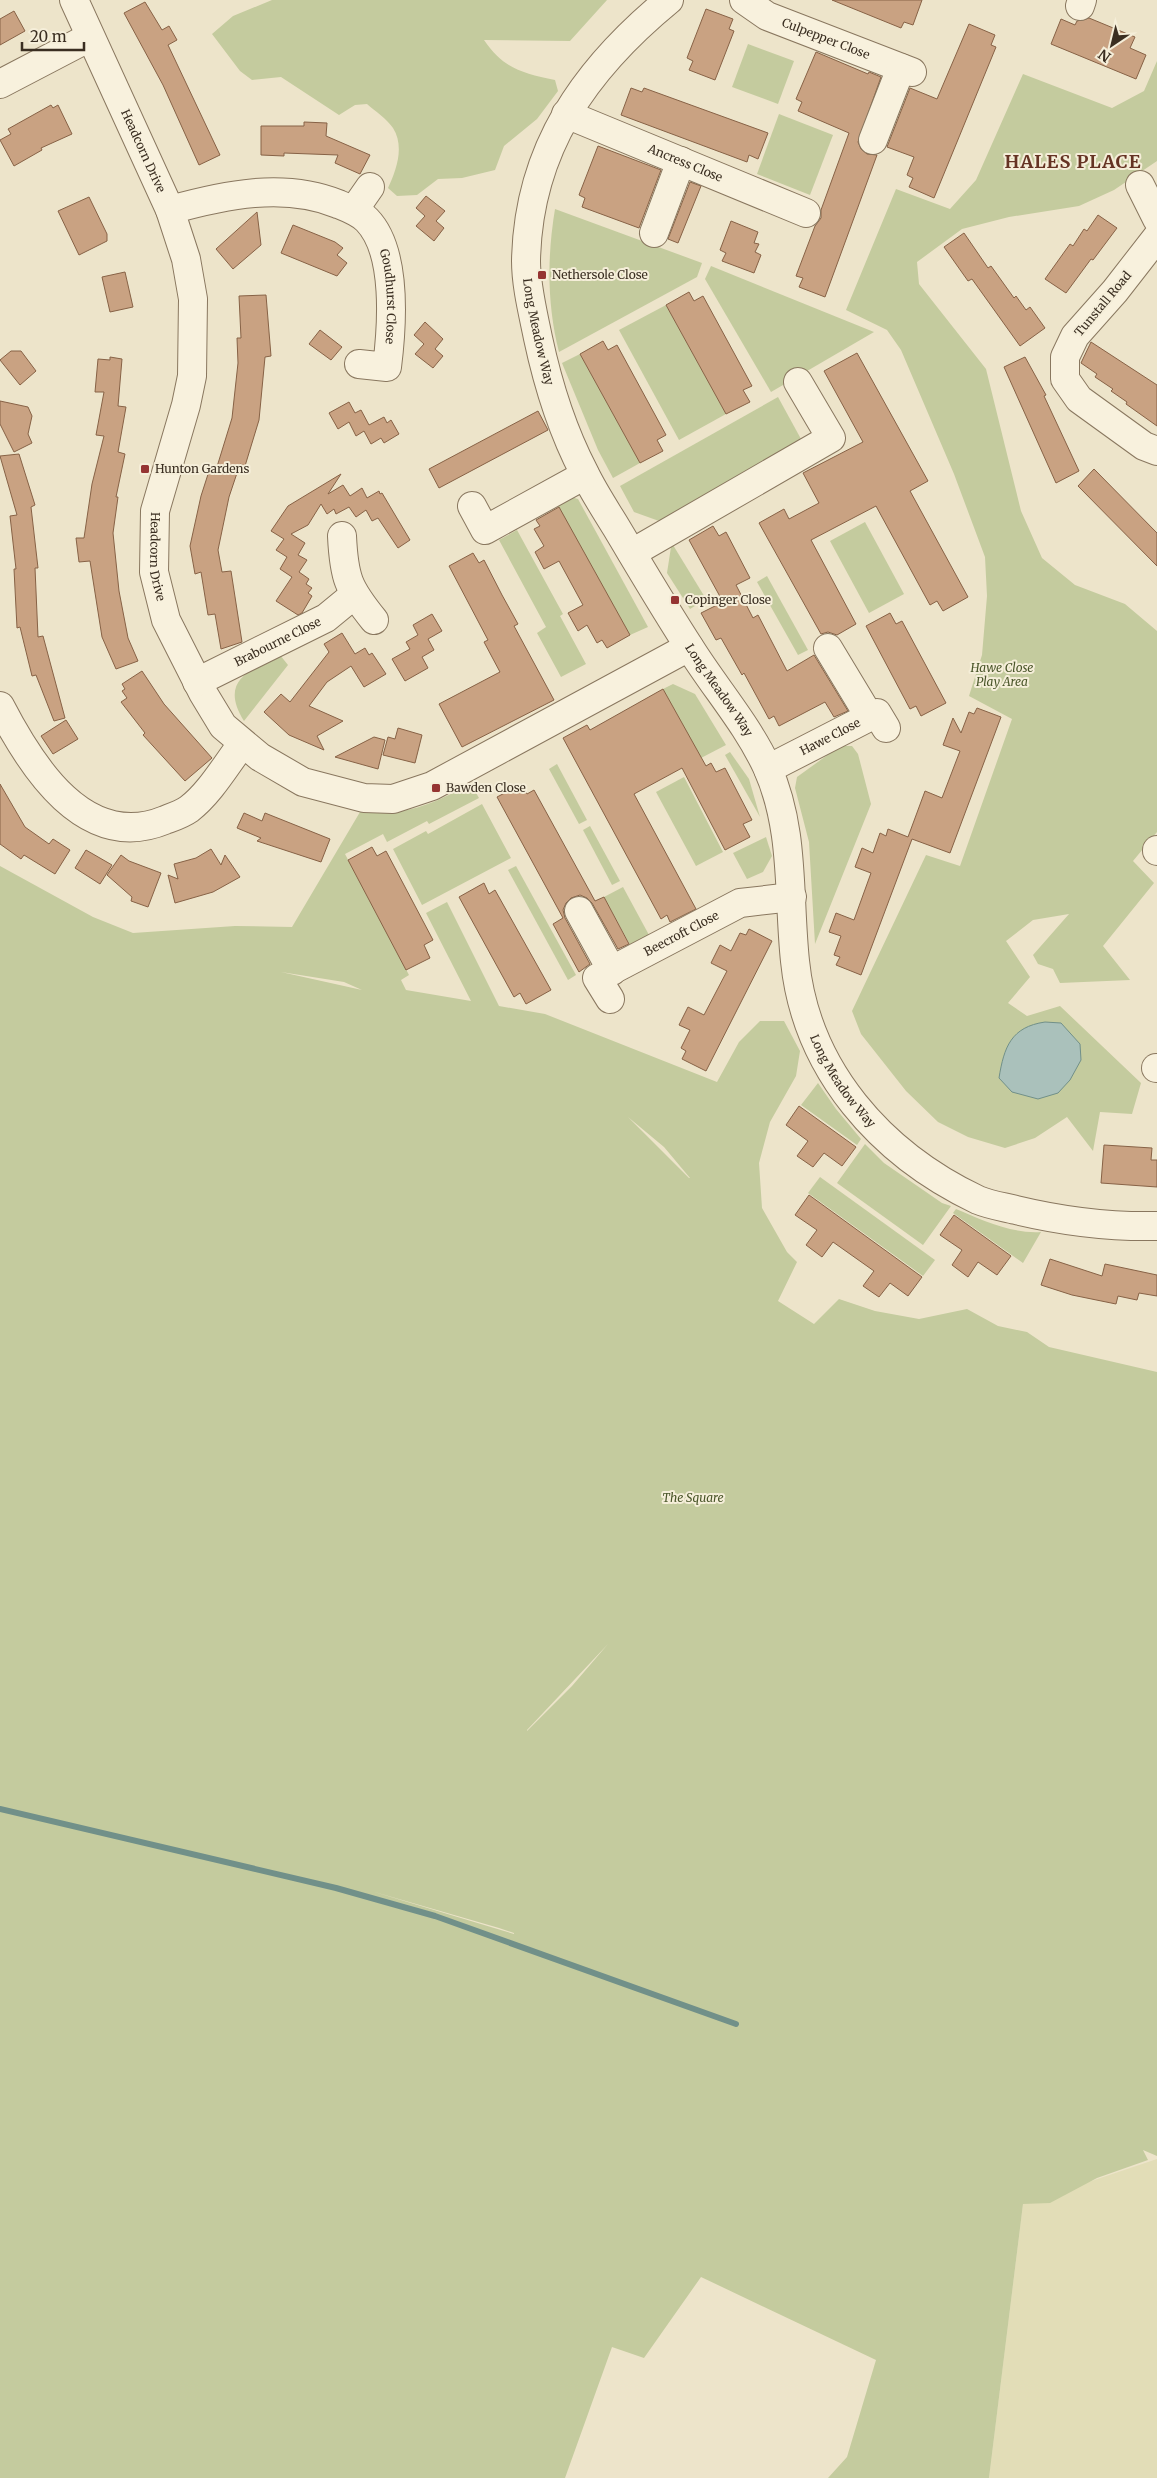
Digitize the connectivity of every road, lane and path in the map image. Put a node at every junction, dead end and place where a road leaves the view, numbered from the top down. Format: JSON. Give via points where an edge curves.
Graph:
{"nodes":[{"id":1,"x":74,"y":0,"type":"edge"},
{"id":2,"x":669,"y":0,"type":"edge"},
{"id":3,"x":744,"y":0,"type":"edge"},
{"id":4,"x":90,"y":37,"type":"junction"},
{"id":5,"x":0,"y":84,"type":"edge"},
{"id":6,"x":566,"y":114,"type":"junction"},
{"id":7,"x":872,"y":140,"type":"dead end"},
{"id":8,"x":681,"y":161,"type":"junction"},
{"id":9,"x":1140,"y":185,"type":"dead end"},
{"id":10,"x":370,"y":187,"type":"dead end"},
{"id":11,"x":170,"y":210,"type":"junction"},
{"id":12,"x":354,"y":210,"type":"junction"},
{"id":13,"x":806,"y":213,"type":"dead end"},
{"id":14,"x":1157,"y":219,"type":"edge"},
{"id":15,"x":654,"y":233,"type":"dead end"},
{"id":16,"x":1157,"y":237,"type":"edge"},
{"id":17,"x":359,"y":364,"type":"dead end"},
{"id":18,"x":798,"y":382,"type":"dead end"},
{"id":19,"x":1157,"y":451,"type":"edge"},
{"id":20,"x":585,"y":475,"type":"junction"},
{"id":21,"x":472,"y":506,"type":"dead end"},
{"id":22,"x":342,"y":536,"type":"dead end"},
{"id":23,"x":632,"y":553,"type":"junction"},
{"id":24,"x":354,"y":595,"type":"junction"},
{"id":25,"x":374,"y":620,"type":"dead end"},
{"id":26,"x":689,"y":647,"type":"junction"},
{"id":27,"x":828,"y":648,"type":"dead end"},
{"id":28,"x":197,"y":682,"type":"junction"},
{"id":29,"x":0,"y":706,"type":"edge"},
{"id":30,"x":242,"y":744,"type":"junction"},
{"id":31,"x":768,"y":769,"type":"junction"},
{"id":32,"x":792,"y":897,"type":"junction"},
{"id":33,"x":579,"y":911,"type":"dead end"},
{"id":34,"x":612,"y":970,"type":"junction"},
{"id":35,"x":610,"y":999,"type":"dead end"},
{"id":36,"x":1157,"y":1226,"type":"edge"}],
"edges":[{"from":1,"to":4,"type":"street","name":"Headcorn Drive"},
{"from":2,"to":6,"type":"street","name":"Long Meadow Way","via":[[616,49]]},
{"from":3,"to":7,"type":"street","name":"Culpepper Close","via":[[766,16],[906,70]]},
{"from":4,"to":5,"type":"street"},
{"from":4,"to":11,"type":"street","name":"Headcorn Drive"},
{"from":6,"to":8,"type":"street","name":"Ancress Close"},
{"from":6,"to":20,"type":"street","name":"Long Meadow Way","via":[[555,133],[534,192],[526,264],[544,368],[556,407]]},
{"from":8,"to":13,"type":"street","name":"Ancress Close"},
{"from":8,"to":15,"type":"street"},
{"from":9,"to":14,"type":"street"},
{"from":10,"to":12,"type":"street"},
{"from":11,"to":12,"type":"street","name":"Goudhurst Close","via":[[233,195],[290,192],[321,197]]},
{"from":11,"to":28,"type":"street","name":"Headcorn Drive","via":[[186,259],[193,299],[194,351],[186,405],[156,511],[153,565],[166,620]]},
{"from":12,"to":17,"type":"street","name":"Goudhurst Close","via":[[377,234],[384,252],[390,288],[391,339],[387,367]]},
{"from":16,"to":19,"type":"street","name":"Tunstall Road","via":[[1075,336],[1064,357],[1064,364],[1065,380],[1079,399],[1144,446]]},
{"from":18,"to":23,"type":"street","via":[[831,438]]},
{"from":20,"to":21,"type":"street","via":[[485,530]]},
{"from":20,"to":23,"type":"street","name":"Long Meadow Way"},
{"from":22,"to":24,"type":"street","via":[[344,568]]},
{"from":23,"to":26,"type":"street","name":"Long Meadow Way"},
{"from":24,"to":25,"type":"street"},
{"from":24,"to":28,"type":"street","name":"Brabourne Close","via":[[326,618]]},
{"from":26,"to":30,"type":"street","name":"Headcorn Drive","via":[[432,786],[393,798],[364,798],[303,782]]},
{"from":26,"to":31,"type":"street","name":"Long Meadow Way","via":[[744,725]]},
{"from":27,"to":31,"type":"street","name":"Hawe Close","via":[[877,722]]},
{"from":28,"to":30,"type":"street","name":"Headcorn Drive","via":[[223,726]]},
{"from":29,"to":30,"type":"street","via":[[13,732],[54,788],[88,817],[107,824],[147,827],[189,809]]},
{"from":31,"to":32,"type":"street","name":"Long Meadow Way","via":[[787,834]]},
{"from":32,"to":34,"type":"street","name":"Beecroft Close","via":[[740,903]]},
{"from":32,"to":36,"type":"street","name":"Long Meadow Way","via":[[795,961],[801,1000],[816,1046],[847,1095],[895,1148],[927,1171],[981,1201],[1054,1219]]},
{"from":33,"to":34,"type":"street"},
{"from":34,"to":35,"type":"street","name":"Beecroft Close","via":[[597,978]]}]}
